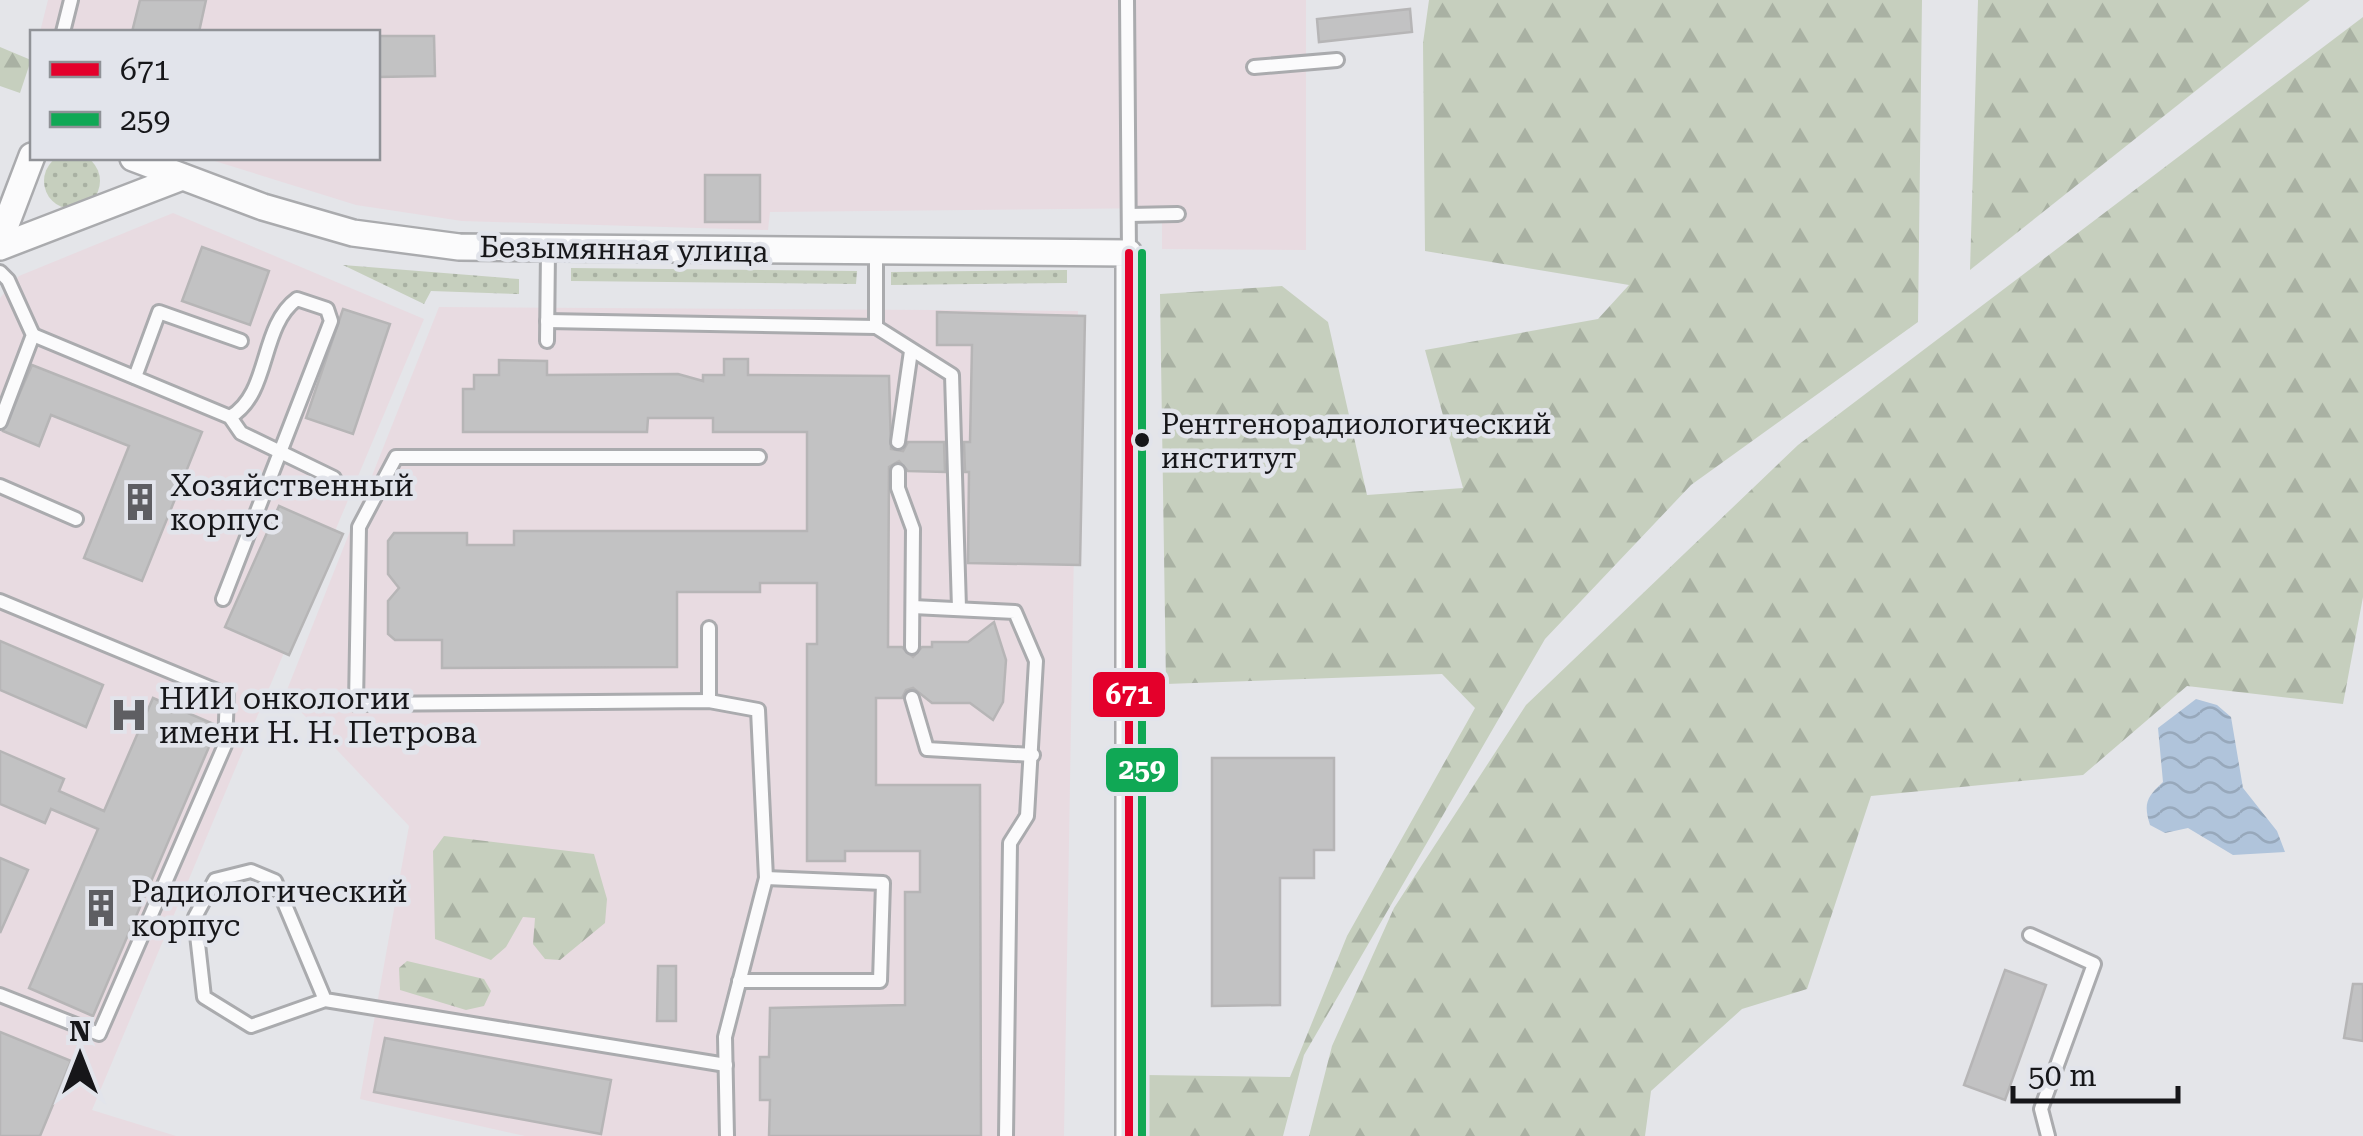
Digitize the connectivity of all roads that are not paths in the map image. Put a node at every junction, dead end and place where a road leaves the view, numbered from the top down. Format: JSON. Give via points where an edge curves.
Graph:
{"nodes":[{"id":1,"x":71,"y":0,"type":"edge"},
{"id":2,"x":1127,"y":0,"type":"edge"},
{"id":3,"x":64,"y":30,"type":"edge"},
{"id":4,"x":1336,"y":60,"type":"dead end"},
{"id":5,"x":1254,"y":66,"type":"dead end"},
{"id":6,"x":31,"y":160,"type":"edge"},
{"id":7,"x":138,"y":160,"type":"edge"},
{"id":8,"x":182,"y":178,"type":"junction"},
{"id":9,"x":1129,"y":214,"type":"junction"},
{"id":10,"x":1178,"y":214,"type":"dead end"},
{"id":11,"x":0,"y":243,"type":"edge"},
{"id":12,"x":548,"y":250,"type":"junction"},
{"id":13,"x":876,"y":253,"type":"junction"},
{"id":14,"x":1129,"y":253,"type":"junction"},
{"id":15,"x":0,"y":272,"type":"edge"},
{"id":16,"x":547,"y":322,"type":"junction"},
{"id":17,"x":876,"y":326,"type":"junction"},
{"id":18,"x":33,"y":335,"type":"junction"},
{"id":19,"x":241,"y":340,"type":"dead end"},
{"id":20,"x":547,"y":341,"type":"dead end"},
{"id":21,"x":912,"y":351,"type":"junction"},
{"id":22,"x":135,"y":377,"type":"junction"},
{"id":23,"x":230,"y":417,"type":"junction"},
{"id":24,"x":0,"y":422,"type":"edge"},
{"id":25,"x":898,"y":442,"type":"dead end"},
{"id":26,"x":282,"y":456,"type":"junction"},
{"id":27,"x":759,"y":456,"type":"dead end"},
{"id":28,"x":898,"y":471,"type":"dead end"},
{"id":29,"x":334,"y":478,"type":"dead end"},
{"id":30,"x":0,"y":486,"type":"edge"},
{"id":31,"x":76,"y":519,"type":"dead end"},
{"id":32,"x":223,"y":600,"type":"dead end"},
{"id":33,"x":0,"y":601,"type":"edge"},
{"id":34,"x":913,"y":608,"type":"junction"},
{"id":35,"x":959,"y":608,"type":"junction"},
{"id":36,"x":710,"y":628,"type":"dead end"},
{"id":37,"x":912,"y":647,"type":"dead end"},
{"id":38,"x":912,"y":698,"type":"dead end"},
{"id":39,"x":709,"y":701,"type":"junction"},
{"id":40,"x":1032,"y":755,"type":"junction"},
{"id":41,"x":766,"y":878,"type":"junction"},
{"id":42,"x":2030,"y":936,"type":"dead end"},
{"id":43,"x":739,"y":980,"type":"junction"},
{"id":44,"x":0,"y":994,"type":"edge"},
{"id":45,"x":326,"y":1000,"type":"junction"},
{"id":46,"x":726,"y":1065,"type":"junction"},
{"id":47,"x":727,"y":1136,"type":"edge"},
{"id":48,"x":1006,"y":1136,"type":"edge"},
{"id":49,"x":1128,"y":1136,"type":"edge"},
{"id":50,"x":2048,"y":1136,"type":"edge"}],
"edges":[{"from":1,"to":3,"type":"lane"},
{"from":2,"to":9,"type":"lane"},
{"from":4,"to":5,"type":"lane"},
{"from":6,"to":11,"type":"street"},
{"from":7,"to":8,"type":"street","name":"Безымянная улица"},
{"from":8,"to":11,"type":"street"},
{"from":8,"to":12,"type":"street","name":"Безымянная улица","via":[[353,232]]},
{"from":9,"to":10,"type":"lane"},
{"from":9,"to":14,"type":"lane"},
{"from":12,"to":13,"type":"street","name":"Безымянная улица"},
{"from":12,"to":16,"type":"lane"},
{"from":13,"to":14,"type":"street","name":"Безымянная улица"},
{"from":13,"to":17,"type":"lane"},
{"from":14,"to":49,"type":"street"},
{"from":15,"to":18,"type":"lane"},
{"from":16,"to":17,"type":"lane"},
{"from":16,"to":20,"type":"lane"},
{"from":17,"to":21,"type":"lane"},
{"from":18,"to":22,"type":"lane"},
{"from":18,"to":24,"type":"lane"},
{"from":19,"to":22,"type":"lane","via":[[159,312]]},
{"from":21,"to":25,"type":"lane"},
{"from":21,"to":35,"type":"lane","via":[[952,376]]},
{"from":22,"to":23,"type":"lane"},
{"from":23,"to":26,"type":"lane","via":[[240,433]]},
{"from":23,"to":26,"type":"lane","via":[[247,407],[283,310],[297,299],[328,308],[331,322]]},
{"from":26,"to":29,"type":"lane"},
{"from":26,"to":32,"type":"lane"},
{"from":27,"to":39,"type":"lane","via":[[396,457],[358,528],[356,704]]},
{"from":28,"to":34,"type":"lane","via":[[912,528]]},
{"from":30,"to":31,"type":"lane"},
{"from":33,"to":44,"type":"lane","via":[[227,695],[225,745],[99,1034]]},
{"from":34,"to":35,"type":"lane"},
{"from":34,"to":37,"type":"lane"},
{"from":35,"to":40,"type":"lane","via":[[1015,612],[1036,661]]},
{"from":36,"to":39,"type":"lane"},
{"from":38,"to":40,"type":"lane","via":[[926,749]]},
{"from":39,"to":41,"type":"lane","via":[[758,710]]},
{"from":40,"to":48,"type":"lane","via":[[1027,816],[1010,843]]},
{"from":41,"to":43,"type":"lane"},
{"from":41,"to":43,"type":"lane","via":[[883,883],[880,981]]},
{"from":42,"to":50,"type":"lane","via":[[2094,964],[2041,1109]]},
{"from":43,"to":46,"type":"lane","via":[[725,1037]]},
{"from":45,"to":45,"type":"lane","via":[[275,881],[251,871],[215,880],[195,917],[204,997],[251,1026]]},
{"from":45,"to":46,"type":"lane"},
{"from":46,"to":47,"type":"lane"}]}
